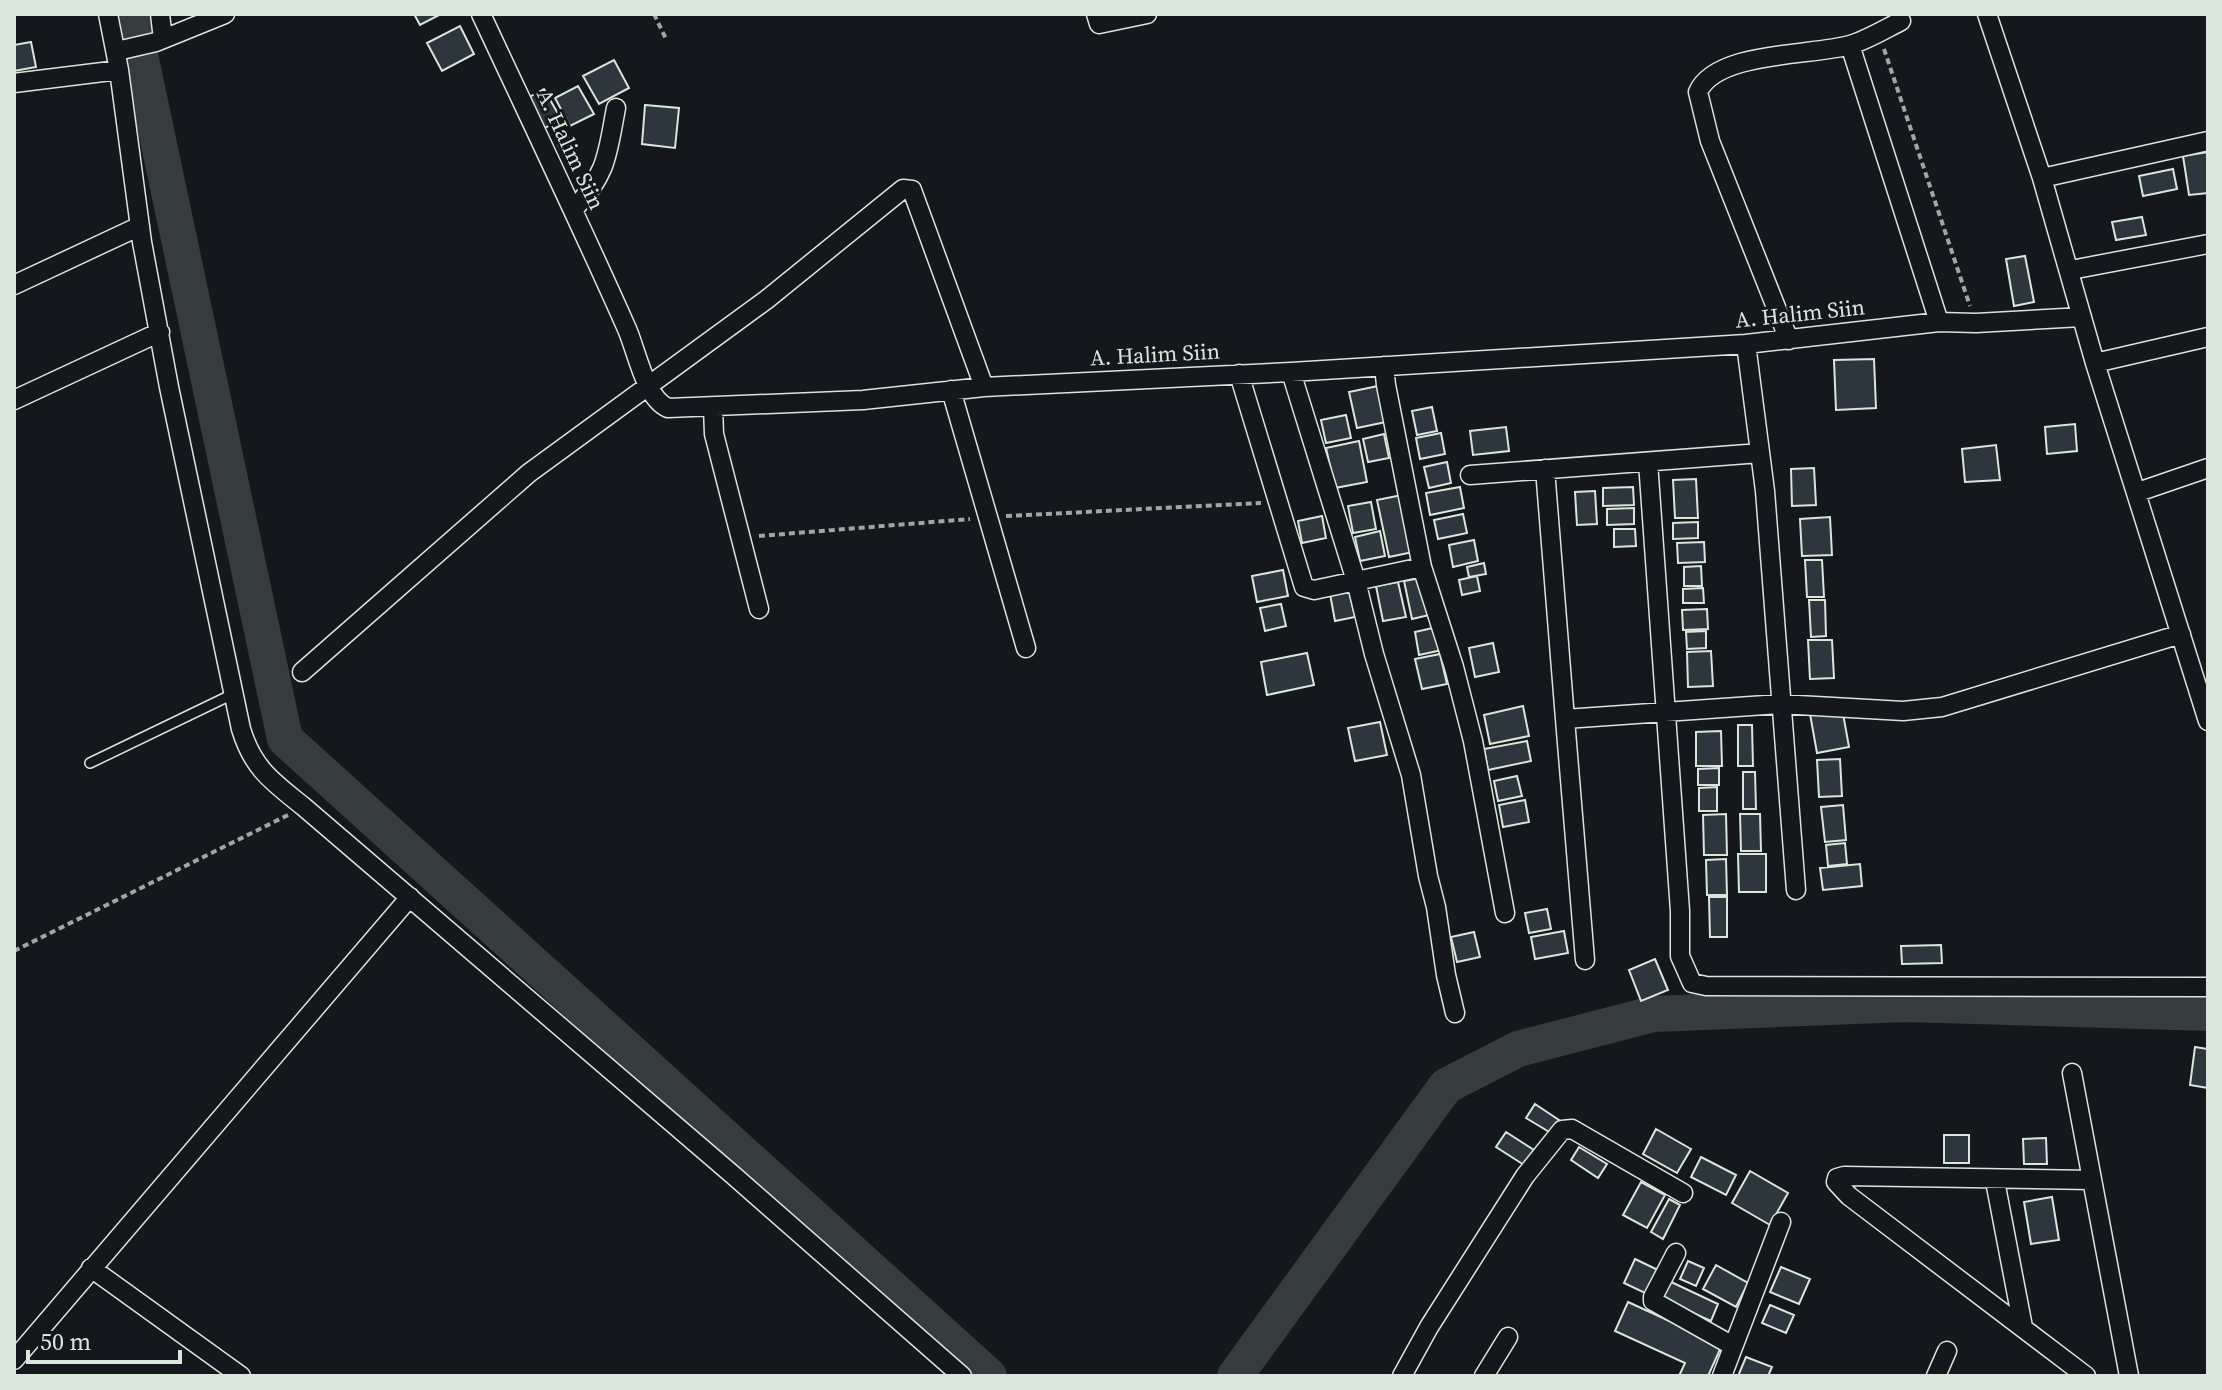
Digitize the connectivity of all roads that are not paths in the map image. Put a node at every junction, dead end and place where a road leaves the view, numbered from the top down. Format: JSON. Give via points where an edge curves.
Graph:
{"nodes":[{"id":1,"x":108,"y":14,"type":"edge"},
{"id":2,"x":160,"y":14,"type":"edge"},
{"id":3,"x":225,"y":14,"type":"edge"},
{"id":4,"x":481,"y":14,"type":"edge"},
{"id":5,"x":1096,"y":14,"type":"edge"},
{"id":6,"x":1147,"y":14,"type":"edge"},
{"id":7,"x":1987,"y":14,"type":"edge"},
{"id":8,"x":1901,"y":21,"type":"dead end"},
{"id":9,"x":160,"y":40,"type":"junction"},
{"id":10,"x":1850,"y":45,"type":"junction"},
{"id":11,"x":122,"y":56,"type":"junction"},
{"id":12,"x":14,"y":83,"type":"edge"},
{"id":13,"x":616,"y":108,"type":"dead end"},
{"id":14,"x":2208,"y":141,"type":"edge"},
{"id":15,"x":2042,"y":178,"type":"junction"},
{"id":16,"x":574,"y":209,"type":"junction"},
{"id":17,"x":140,"y":226,"type":"junction"},
{"id":18,"x":2208,"y":244,"type":"edge"},
{"id":19,"x":2071,"y":270,"type":"junction"},
{"id":20,"x":14,"y":285,"type":"edge"},
{"id":21,"x":2082,"y":317,"type":"junction"},
{"id":22,"x":1939,"y":322,"type":"junction"},
{"id":23,"x":160,"y":332,"type":"junction"},
{"id":24,"x":2208,"y":337,"type":"edge"},
{"id":25,"x":1789,"y":340,"type":"junction"},
{"id":26,"x":1746,"y":344,"type":"junction"},
{"id":27,"x":2095,"y":363,"type":"junction"},
{"id":28,"x":1384,"y":366,"type":"junction"},
{"id":29,"x":1291,"y":372,"type":"junction"},
{"id":30,"x":1239,"y":374,"type":"junction"},
{"id":31,"x":648,"y":386,"type":"junction"},
{"id":32,"x":984,"y":387,"type":"junction"},
{"id":33,"x":951,"y":390,"type":"junction"},
{"id":34,"x":14,"y":400,"type":"edge"},
{"id":35,"x":713,"y":420,"type":"junction"},
{"id":36,"x":1760,"y":453,"type":"junction"},
{"id":37,"x":1648,"y":462,"type":"junction"},
{"id":38,"x":2208,"y":468,"type":"edge"},
{"id":39,"x":1545,"y":469,"type":"junction"},
{"id":40,"x":1470,"y":475,"type":"dead end"},
{"id":41,"x":2138,"y":492,"type":"junction"},
{"id":42,"x":1422,"y":567,"type":"junction"},
{"id":43,"x":1356,"y":581,"type":"junction"},
{"id":44,"x":759,"y":609,"type":"dead end"},
{"id":45,"x":2181,"y":634,"type":"junction"},
{"id":46,"x":1026,"y":648,"type":"dead end"},
{"id":47,"x":302,"y":672,"type":"dead end"},
{"id":48,"x":233,"y":694,"type":"junction"},
{"id":49,"x":1780,"y":704,"type":"junction"},
{"id":50,"x":1665,"y":711,"type":"junction"},
{"id":51,"x":1565,"y":719,"type":"junction"},
{"id":52,"x":2208,"y":721,"type":"edge"},
{"id":53,"x":90,"y":763,"type":"dead end"},
{"id":54,"x":1796,"y":890,"type":"dead end"},
{"id":55,"x":410,"y":897,"type":"junction"},
{"id":56,"x":1505,"y":913,"type":"dead end"},
{"id":57,"x":1585,"y":960,"type":"dead end"},
{"id":58,"x":2208,"y":987,"type":"edge"},
{"id":59,"x":1455,"y":1013,"type":"dead end"},
{"id":60,"x":2072,"y":1073,"type":"dead end"},
{"id":61,"x":2092,"y":1180,"type":"junction"},
{"id":62,"x":1995,"y":1181,"type":"junction"},
{"id":63,"x":1683,"y":1193,"type":"dead end"},
{"id":64,"x":1781,"y":1222,"type":"dead end"},
{"id":65,"x":1676,"y":1253,"type":"dead end"},
{"id":66,"x":91,"y":1268,"type":"junction"},
{"id":67,"x":2023,"y":1327,"type":"junction"},
{"id":68,"x":1508,"y":1337,"type":"dead end"},
{"id":69,"x":1733,"y":1346,"type":"junction"},
{"id":70,"x":1947,"y":1351,"type":"dead end"},
{"id":71,"x":14,"y":1360,"type":"edge"},
{"id":72,"x":241,"y":1376,"type":"edge"},
{"id":73,"x":962,"y":1376,"type":"edge"},
{"id":74,"x":1402,"y":1376,"type":"edge"},
{"id":75,"x":1484,"y":1376,"type":"edge"},
{"id":76,"x":1722,"y":1376,"type":"edge"},
{"id":77,"x":1936,"y":1376,"type":"edge"},
{"id":78,"x":2086,"y":1376,"type":"edge"},
{"id":79,"x":2129,"y":1376,"type":"edge"}],
"edges":[{"from":1,"to":11,"type":"street"},
{"from":2,"to":9,"type":"street"},
{"from":3,"to":9,"type":"street"},
{"from":4,"to":16,"type":"street","name":"A. Halim Siin"},
{"from":5,"to":6,"type":"street","via":[[1099,24]]},
{"from":7,"to":15,"type":"street"},
{"from":8,"to":10,"type":"street"},
{"from":9,"to":11,"type":"street"},
{"from":10,"to":22,"type":"street"},
{"from":10,"to":25,"type":"street","via":[[1739,62],[1703,82],[1698,92],[1710,141]]},
{"from":11,"to":12,"type":"street"},
{"from":11,"to":17,"type":"street"},
{"from":13,"to":16,"type":"street","via":[[604,168]]},
{"from":14,"to":15,"type":"street"},
{"from":15,"to":19,"type":"street"},
{"from":16,"to":31,"type":"street","name":"A. Halim Siin"},
{"from":17,"to":20,"type":"street"},
{"from":17,"to":23,"type":"street"},
{"from":18,"to":19,"type":"street"},
{"from":19,"to":21,"type":"street"},
{"from":21,"to":22,"type":"street","name":"A. Halim Siin"},
{"from":21,"to":27,"type":"street"},
{"from":22,"to":25,"type":"street","name":"A. Halim Siin"},
{"from":23,"to":34,"type":"street"},
{"from":23,"to":48,"type":"street"},
{"from":24,"to":27,"type":"street"},
{"from":25,"to":26,"type":"street","name":"A. Halim Siin"},
{"from":26,"to":28,"type":"street","name":"A. Halim Siin"},
{"from":26,"to":36,"type":"street"},
{"from":27,"to":41,"type":"street"},
{"from":28,"to":29,"type":"street","name":"A. Halim Siin"},
{"from":28,"to":42,"type":"street"},
{"from":29,"to":30,"type":"street","name":"A. Halim Siin"},
{"from":29,"to":43,"type":"street"},
{"from":30,"to":32,"type":"street","name":"A. Halim Siin"},
{"from":30,"to":43,"type":"street","via":[[1304,587],[1314,590]]},
{"from":31,"to":32,"type":"street","via":[[909,188]]},
{"from":31,"to":35,"type":"street","name":"A. Halim Siin","via":[[660,404]]},
{"from":31,"to":47,"type":"street","via":[[529,473]]},
{"from":32,"to":33,"type":"street","name":"A. Halim Siin"},
{"from":33,"to":35,"type":"street","name":"A. Halim Siin"},
{"from":33,"to":46,"type":"street"},
{"from":35,"to":44,"type":"street"},
{"from":36,"to":37,"type":"street"},
{"from":36,"to":49,"type":"street"},
{"from":37,"to":39,"type":"street"},
{"from":37,"to":50,"type":"street"},
{"from":38,"to":41,"type":"street"},
{"from":39,"to":40,"type":"street"},
{"from":39,"to":51,"type":"street"},
{"from":41,"to":45,"type":"street"},
{"from":42,"to":43,"type":"street"},
{"from":42,"to":56,"type":"street","via":[[1473,741]]},
{"from":43,"to":59,"type":"street","via":[[1411,775]]},
{"from":45,"to":49,"type":"street","via":[[1942,707],[1903,711]]},
{"from":45,"to":52,"type":"street"},
{"from":48,"to":53,"type":"lane"},
{"from":48,"to":55,"type":"street","via":[[244,741],[267,778]]},
{"from":49,"to":50,"type":"street"},
{"from":49,"to":54,"type":"street"},
{"from":50,"to":51,"type":"street"},
{"from":50,"to":58,"type":"street","via":[[1680,956],[1692,983]]},
{"from":51,"to":57,"type":"street"},
{"from":55,"to":66,"type":"street"},
{"from":55,"to":73,"type":"street"},
{"from":60,"to":61,"type":"street"},
{"from":61,"to":62,"type":"street"},
{"from":61,"to":79,"type":"street"},
{"from":62,"to":67,"type":"street"},
{"from":62,"to":67,"type":"street","via":[[1841,1176],[1836,1182]]},
{"from":63,"to":74,"type":"street","via":[[1572,1129],[1562,1130],[1525,1176]]},
{"from":64,"to":69,"type":"street"},
{"from":65,"to":69,"type":"street","via":[[1653,1301]]},
{"from":66,"to":71,"type":"street"},
{"from":66,"to":72,"type":"street"},
{"from":67,"to":78,"type":"street"},
{"from":68,"to":75,"type":"street"},
{"from":69,"to":76,"type":"street"},
{"from":70,"to":77,"type":"street"}]}
